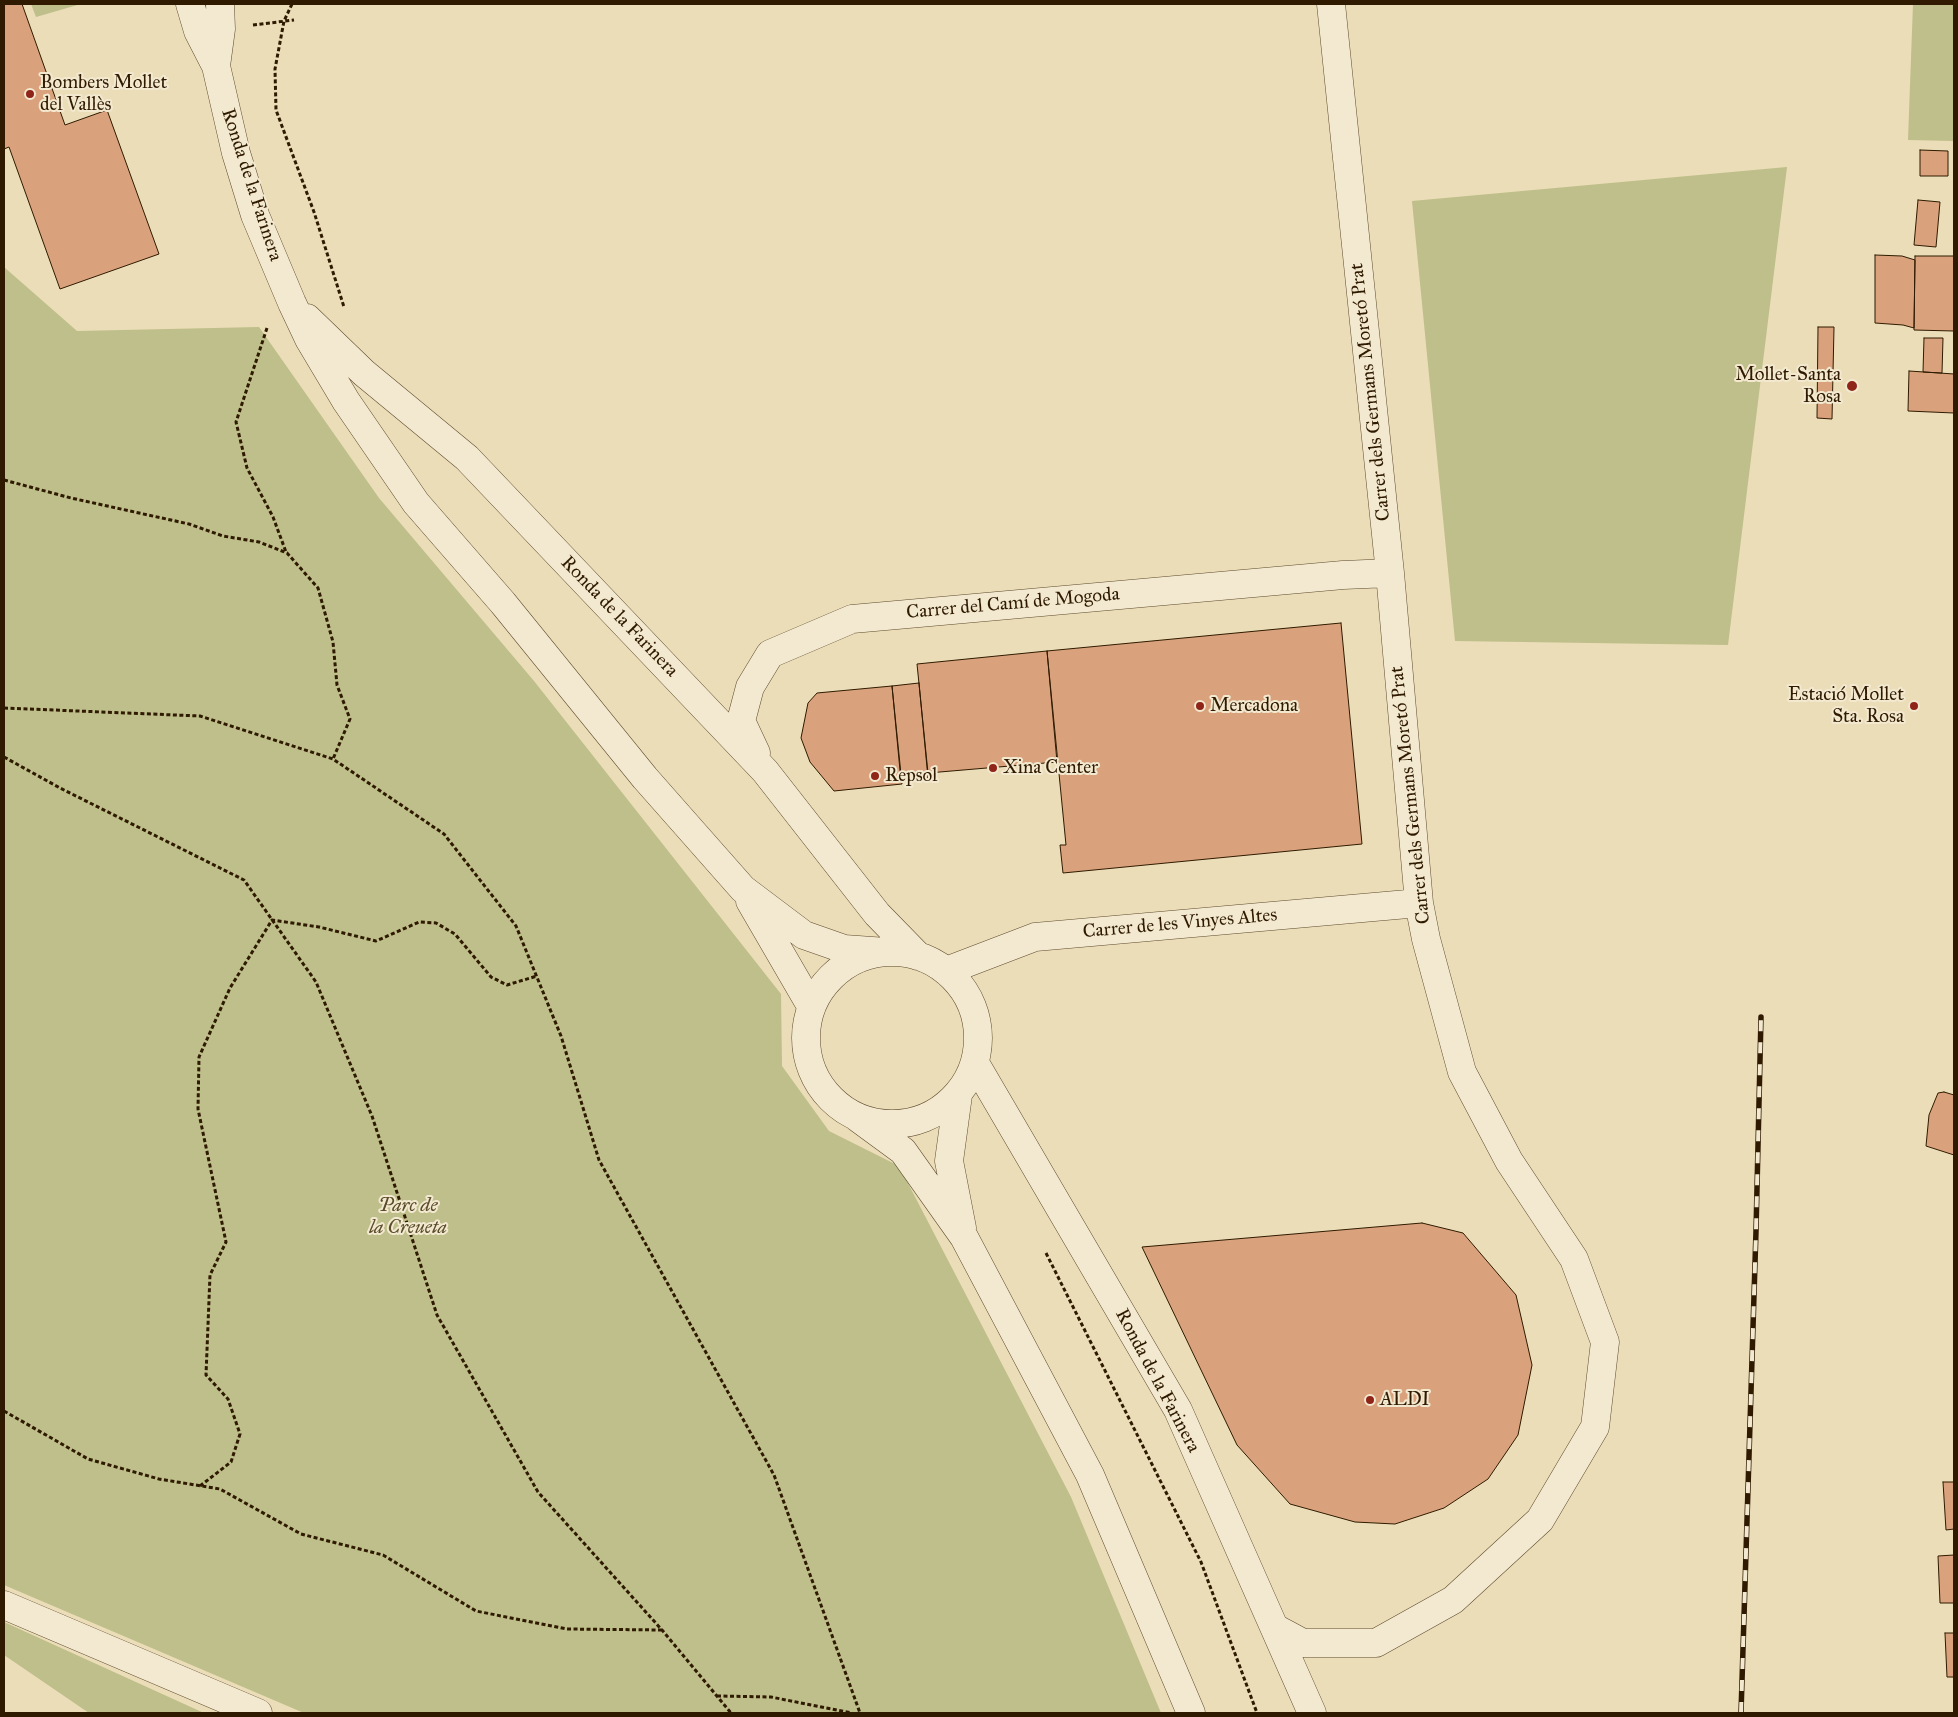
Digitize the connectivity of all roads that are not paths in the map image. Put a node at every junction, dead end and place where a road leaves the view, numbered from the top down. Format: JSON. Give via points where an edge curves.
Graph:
{"nodes":[{"id":1,"x":190,"y":4,"type":"edge"},
{"id":2,"x":220,"y":4,"type":"edge"},
{"id":3,"x":1331,"y":4,"type":"edge"},
{"id":4,"x":216,"y":66,"type":"junction"},
{"id":5,"x":292,"y":303,"type":"junction"},
{"id":6,"x":1390,"y":573,"type":"junction"},
{"id":7,"x":765,"y":770,"type":"junction"},
{"id":8,"x":743,"y":889,"type":"junction"},
{"id":9,"x":1419,"y":903,"type":"junction"},
{"id":10,"x":886,"y":952,"type":"junction"},
{"id":11,"x":918,"y":956,"type":"junction"},
{"id":12,"x":946,"y":971,"type":"junction"},
{"id":13,"x":811,"y":1006,"type":"junction"},
{"id":14,"x":975,"y":1063,"type":"junction"},
{"id":15,"x":958,"y":1095,"type":"junction"},
{"id":16,"x":858,"y":1118,"type":"junction"},
{"id":17,"x":964,"y":1237,"type":"junction"},
{"id":18,"x":4,"y":1605,"type":"edge"},
{"id":19,"x":1275,"y":1628,"type":"junction"},
{"id":20,"x":258,"y":1713,"type":"edge"},
{"id":21,"x":1191,"y":1713,"type":"edge"},
{"id":22,"x":1312,"y":1713,"type":"edge"}],
"edges":[{"from":1,"to":4,"type":"street","via":[[198,31]]},
{"from":2,"to":4,"type":"street","via":[[221,29]]},
{"from":3,"to":6,"type":"street","name":"Carrer dels Germans Moretó Prat"},
{"from":4,"to":5,"type":"street","name":"Ronda de la Farinera","via":[[236,153],[256,215]]},
{"from":5,"to":7,"type":"street","name":"Ronda de la Farinera","via":[[364,373],[468,458]]},
{"from":5,"to":8,"type":"street","name":"Ronda de la Farinera","via":[[346,401],[416,502],[645,778]]},
{"from":6,"to":7,"type":"street","name":"Carrer del Camí de Mogoda","via":[[1342,574],[852,619],[770,654],[750,687],[741,721]]},
{"from":6,"to":9,"type":"street","name":"Carrer dels Germans Moretó Prat"},
{"from":7,"to":11,"type":"street","name":"Ronda de la Farinera","via":[[877,914]]},
{"from":8,"to":10,"type":"street","name":"Ronda de la Farinera","via":[[804,935],[844,949]]},
{"from":8,"to":13,"type":"street","name":"Ronda de la Farinera"},
{"from":9,"to":12,"type":"street","name":"Carrer de les Vinyes Altes","via":[[1035,937]]},
{"from":9,"to":19,"type":"street","name":"Carrer dels Germans Moretó Prat","via":[[1462,1072],[1509,1161],[1574,1259],[1605,1342],[1595,1427],[1540,1520],[1452,1600],[1376,1643],[1303,1643]]},
{"from":10,"to":11,"type":"street"},
{"from":10,"to":13,"type":"street","via":[[855,960],[828,979]]},
{"from":11,"to":12,"type":"street"},
{"from":12,"to":14,"type":"street","via":[[967,996],[978,1026]]},
{"from":13,"to":16,"type":"street","via":[[805,1038],[811,1070],[828,1098]]},
{"from":14,"to":15,"type":"street"},
{"from":14,"to":19,"type":"street","name":"Ronda de la Farinera","via":[[1178,1410]]},
{"from":15,"to":16,"type":"street","via":[[929,1117],[894,1125]]},
{"from":15,"to":17,"type":"street","via":[[949,1161]]},
{"from":16,"to":17,"type":"street","via":[[903,1151]]},
{"from":17,"to":21,"type":"street","via":[[1090,1475]]},
{"from":18,"to":20,"type":"street"},
{"from":19,"to":22,"type":"street","name":"Ronda de la Farinera"}]}
